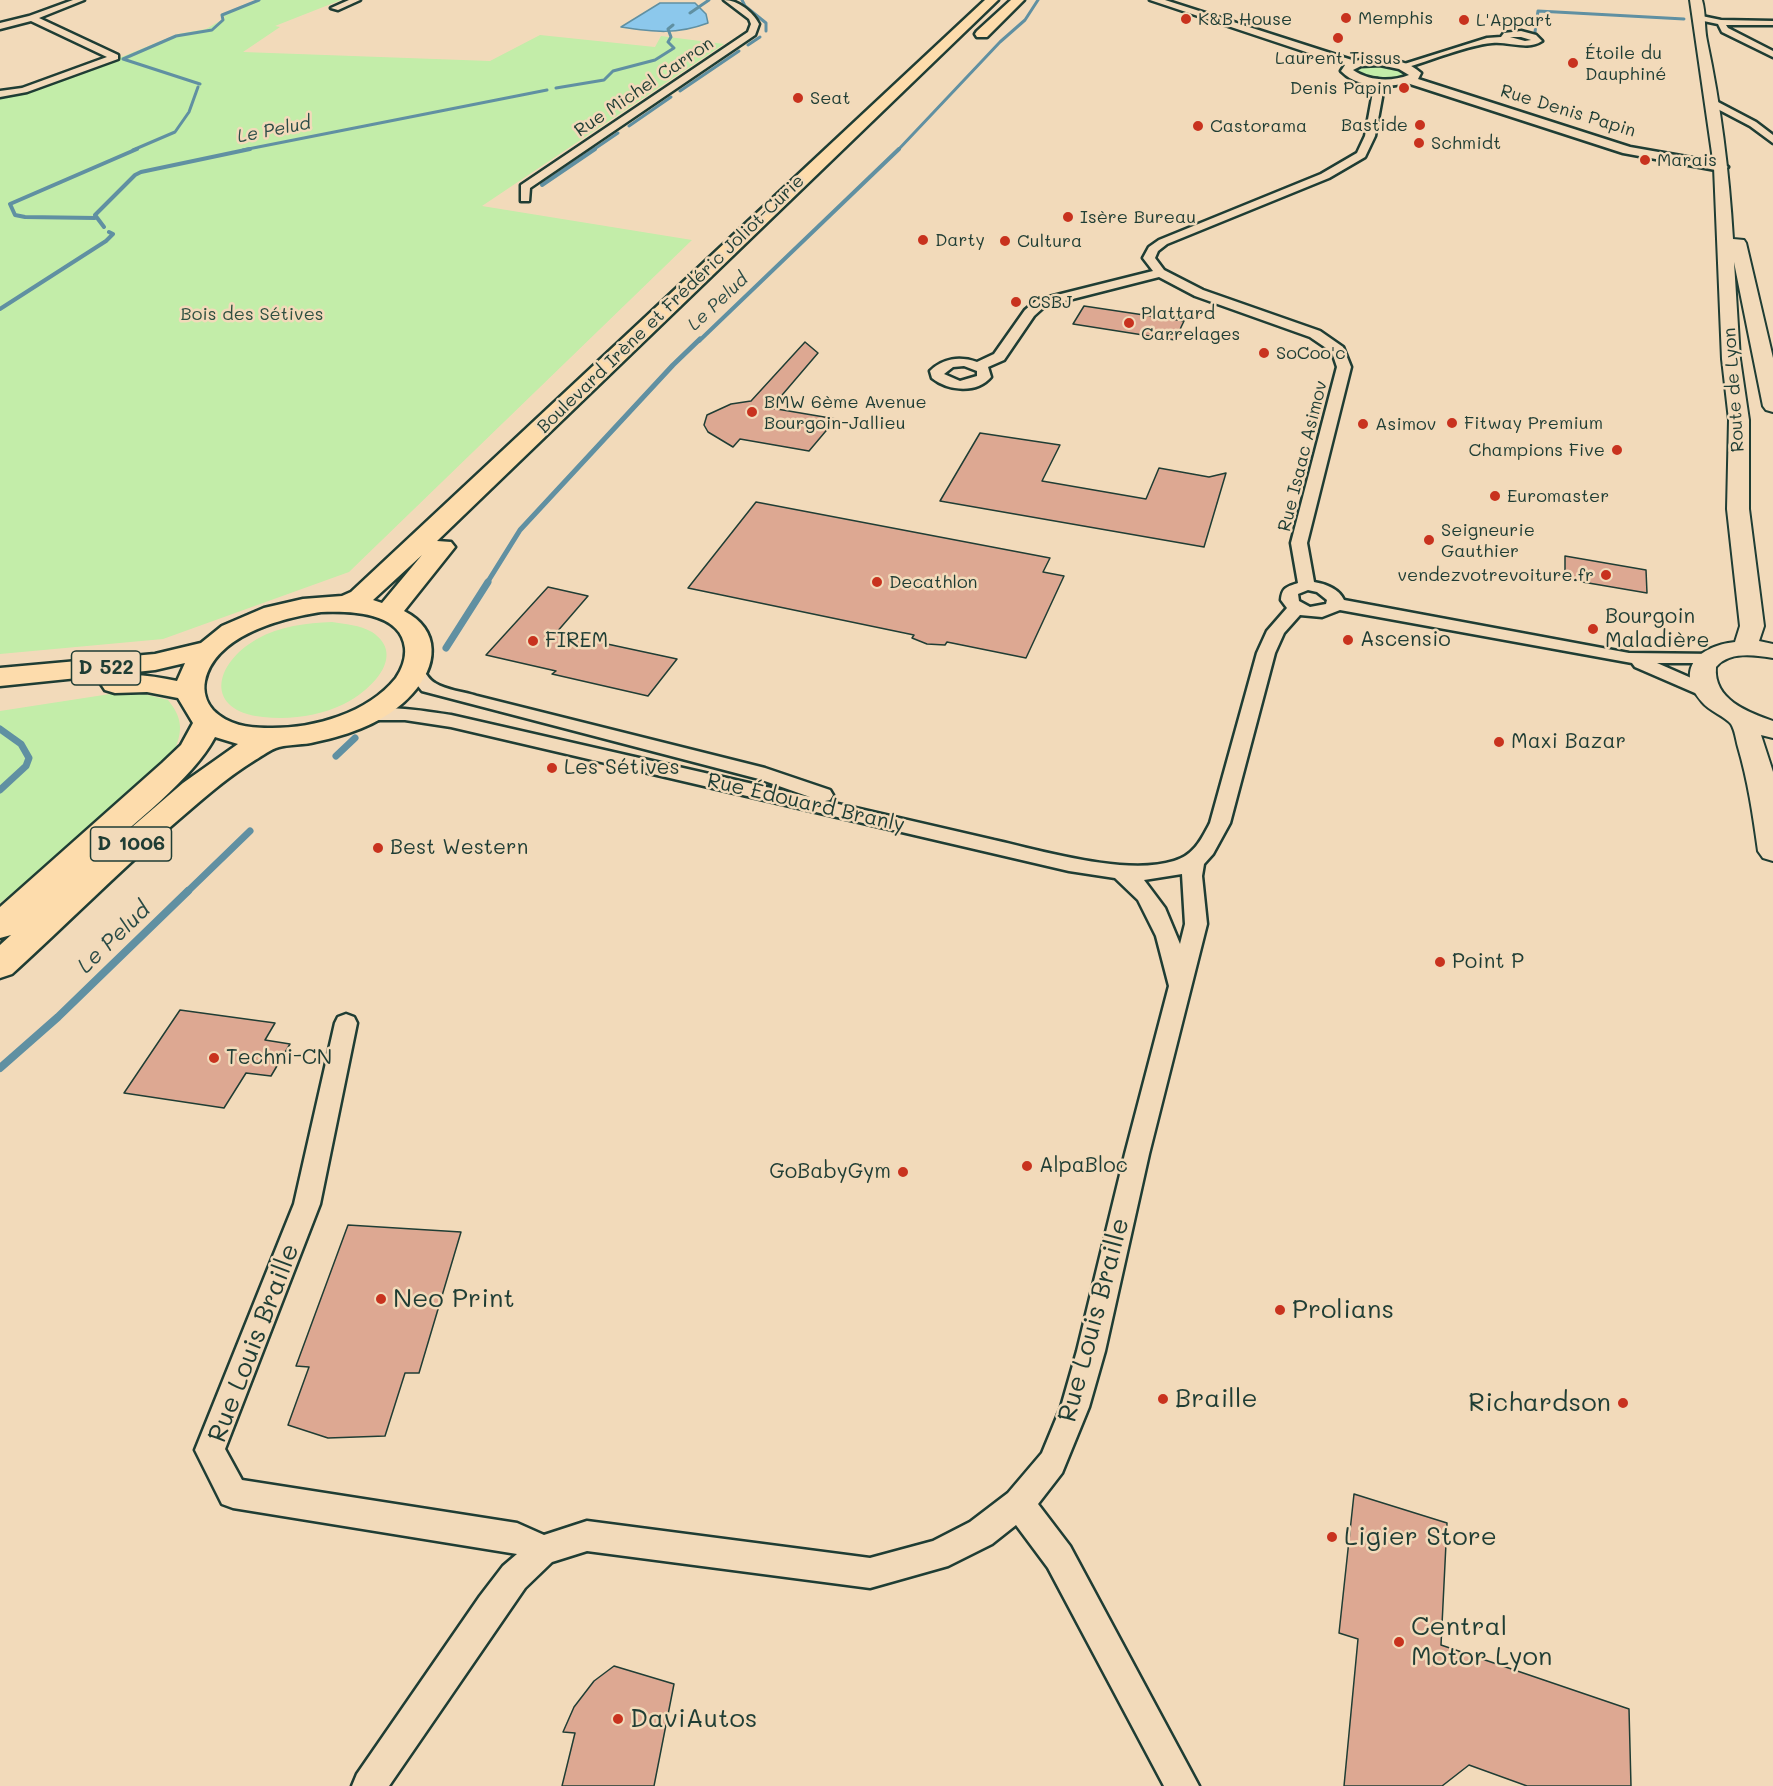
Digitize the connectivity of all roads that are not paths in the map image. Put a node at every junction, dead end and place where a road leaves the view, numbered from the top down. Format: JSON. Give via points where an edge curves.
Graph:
{"nodes":[{"id":1,"x":80,"y":0,"type":"edge"},
{"id":2,"x":356,"y":0,"type":"edge"},
{"id":3,"x":728,"y":0,"type":"edge"},
{"id":4,"x":992,"y":0,"type":"edge"},
{"id":5,"x":1018,"y":0,"type":"edge"},
{"id":6,"x":1155,"y":0,"type":"edge"},
{"id":7,"x":1687,"y":0,"type":"edge"},
{"id":8,"x":1696,"y":0,"type":"edge"},
{"id":9,"x":335,"y":8,"type":"dead end"},
{"id":10,"x":1697,"y":17,"type":"junction"},
{"id":11,"x":32,"y":18,"type":"junction"},
{"id":12,"x":1721,"y":22,"type":"junction"},
{"id":13,"x":1773,"y":23,"type":"edge"},
{"id":14,"x":0,"y":26,"type":"edge"},
{"id":15,"x":1699,"y":32,"type":"junction"},
{"id":16,"x":1732,"y":33,"type":"junction"},
{"id":17,"x":1505,"y":40,"type":"dead end"},
{"id":18,"x":1773,"y":54,"type":"edge"},
{"id":19,"x":1354,"y":64,"type":"junction"},
{"id":20,"x":1402,"y":66,"type":"junction"},
{"id":21,"x":1408,"y":80,"type":"junction"},
{"id":22,"x":1377,"y":82,"type":"junction"},
{"id":23,"x":0,"y":94,"type":"edge"},
{"id":24,"x":1713,"y":103,"type":"junction"},
{"id":25,"x":1773,"y":140,"type":"edge"},
{"id":26,"x":1721,"y":167,"type":"junction"},
{"id":27,"x":525,"y":198,"type":"dead end"},
{"id":28,"x":1160,"y":273,"type":"junction"},
{"id":29,"x":979,"y":366,"type":"dead end"},
{"id":30,"x":1773,"y":406,"type":"edge"},
{"id":31,"x":1307,"y":585,"type":"junction"},
{"id":32,"x":347,"y":604,"type":"junction"},
{"id":33,"x":1336,"y":604,"type":"junction"},
{"id":34,"x":1297,"y":607,"type":"junction"},
{"id":35,"x":388,"y":613,"type":"junction"},
{"id":36,"x":1745,"y":648,"type":"junction"},
{"id":37,"x":210,"y":649,"type":"junction"},
{"id":38,"x":1773,"y":651,"type":"edge"},
{"id":39,"x":1629,"y":658,"type":"junction"},
{"id":40,"x":1710,"y":658,"type":"junction"},
{"id":41,"x":415,"y":671,"type":"junction"},
{"id":42,"x":0,"y":677,"type":"edge"},
{"id":43,"x":190,"y":692,"type":"junction"},
{"id":44,"x":1708,"y":692,"type":"junction"},
{"id":45,"x":0,"y":699,"type":"edge"},
{"id":46,"x":365,"y":716,"type":"junction"},
{"id":47,"x":1743,"y":719,"type":"junction"},
{"id":48,"x":208,"y":722,"type":"junction"},
{"id":49,"x":1773,"y":730,"type":"edge"},
{"id":50,"x":273,"y":738,"type":"junction"},
{"id":51,"x":1773,"y":851,"type":"edge"},
{"id":52,"x":1194,"y":861,"type":"junction"},
{"id":53,"x":1069,"y":864,"type":"junction"},
{"id":54,"x":1120,"y":871,"type":"junction"},
{"id":55,"x":0,"y":926,"type":"edge"},
{"id":56,"x":0,"y":965,"type":"edge"},
{"id":57,"x":1180,"y":990,"type":"junction"},
{"id":58,"x":346,"y":1023,"type":"dead end"},
{"id":59,"x":1018,"y":1504,"type":"junction"},
{"id":60,"x":543,"y":1550,"type":"junction"},
{"id":61,"x":369,"y":1786,"type":"edge"},
{"id":62,"x":1182,"y":1786,"type":"edge"}],
"edges":[{"from":1,"to":11,"type":"street"},
{"from":2,"to":9,"type":"street"},
{"from":3,"to":27,"type":"street","name":"Rue Michel Carron","via":[[752,18],[752,33],[525,187]]},
{"from":4,"to":32,"type":"main road","name":"Boulevard Irène et Frédéric Joliot-Curie","via":[[378,583]]},
{"from":5,"to":35,"type":"main road","name":"Boulevard Irène et Frédéric Joliot-Curie","via":[[432,557]]},
{"from":6,"to":19,"type":"street"},
{"from":7,"to":10,"type":"main road"},
{"from":8,"to":10,"type":"main road","name":"Route de Lyon"},
{"from":10,"to":12,"type":"street"},
{"from":10,"to":15,"type":"main road","name":"Route de Lyon"},
{"from":11,"to":14,"type":"street"},
{"from":11,"to":23,"type":"street","via":[[115,57],[24,90]]},
{"from":12,"to":13,"type":"street"},
{"from":12,"to":16,"type":"street"},
{"from":15,"to":16,"type":"street"},
{"from":15,"to":24,"type":"main road","name":"Route de Lyon"},
{"from":16,"to":18,"type":"street"},
{"from":17,"to":20,"type":"street","via":[[1490,40]]},
{"from":19,"to":20,"type":"street","via":[[1380,62]]},
{"from":19,"to":22,"type":"street","via":[[1348,68],[1350,74]]},
{"from":20,"to":21,"type":"street","via":[[1415,73]]},
{"from":21,"to":22,"type":"street"},
{"from":21,"to":26,"type":"street","name":"Rue Denis Papin","via":[[1628,150]]},
{"from":22,"to":28,"type":"street","via":[[1370,136],[1361,154],[1325,176],[1163,242],[1149,258]]},
{"from":24,"to":25,"type":"street","via":[[1753,124]]},
{"from":24,"to":26,"type":"main road","name":"Route de Lyon"},
{"from":26,"to":30,"type":"main road","name":"Route de Lyon"},
{"from":26,"to":36,"type":"main road","name":"Route de Lyon","via":[[1731,359],[1740,420],[1738,509],[1752,626]]},
{"from":28,"to":29,"type":"street","via":[[1041,303],[1029,313],[999,357]]},
{"from":28,"to":31,"type":"street","name":"Rue Isaac Asimov","via":[[1199,293],[1315,334],[1338,350],[1344,367],[1299,543]]},
{"from":31,"to":33,"type":"street","via":[[1329,591]]},
{"from":31,"to":34,"type":"street","via":[[1290,591],[1289,600]]},
{"from":32,"to":35,"type":"main road"},
{"from":32,"to":37,"type":"main road","via":[[318,604],[258,619]]},
{"from":33,"to":34,"type":"street","via":[[1317,613]]},
{"from":33,"to":39,"type":"street"},
{"from":34,"to":52,"type":"street","via":[[1276,631],[1266,653],[1220,823]]},
{"from":35,"to":41,"type":"main road","via":[[413,631],[419,657]]},
{"from":36,"to":38,"type":"main road"},
{"from":36,"to":40,"type":"main road","via":[[1719,652]]},
{"from":37,"to":42,"type":"main road","number":"D 522","via":[[155,662]]},
{"from":37,"to":43,"type":"main road","via":[[195,670]]},
{"from":39,"to":40,"type":"street"},
{"from":39,"to":44,"type":"street"},
{"from":40,"to":44,"type":"main road","via":[[1702,667]]},
{"from":41,"to":46,"type":"main road","via":[[404,687]]},
{"from":41,"to":53,"type":"street","name":"Rue Édouard Branly","via":[[428,687],[472,700],[765,774],[806,790]]},
{"from":43,"to":45,"type":"main road","number":"D 522","via":[[147,682]]},
{"from":43,"to":48,"type":"main road","via":[[195,708]]},
{"from":44,"to":47,"type":"main road"},
{"from":46,"to":50,"type":"main road","via":[[336,728]]},
{"from":46,"to":53,"type":"street","name":"Rue Édouard Branly","via":[[405,714],[451,721]]},
{"from":47,"to":49,"type":"main road"},
{"from":47,"to":51,"type":"main road","via":[[1763,784]]},
{"from":48,"to":50,"type":"main road","via":[[237,734]]},
{"from":48,"to":55,"type":"main road","number":"D 1006","via":[[193,750],[173,770]]},
{"from":50,"to":56,"type":"main road","number":"D 1006","via":[[214,773]]},
{"from":52,"to":54,"type":"street","name":"Rue Édouard Branly","via":[[1173,869]]},
{"from":52,"to":57,"type":"street","name":"Rue Louis Braille","via":[[1196,924]]},
{"from":53,"to":54,"type":"street","name":"Rue Édouard Branly"},
{"from":54,"to":57,"type":"street","name":"Rue Louis Braille","via":[[1138,884],[1153,903],[1167,931]]},
{"from":57,"to":59,"type":"street","name":"Rue Louis Braille","via":[[1075,1407],[1052,1462]]},
{"from":58,"to":60,"type":"street","name":"Rue Louis Braille","via":[[308,1204],[210,1450],[233,1493],[517,1538]]},
{"from":59,"to":60,"type":"street","name":"Rue Louis Braille","via":[[981,1533],[937,1555],[870,1573],[587,1536]]},
{"from":59,"to":62,"type":"street","via":[[1059,1557]]},
{"from":60,"to":61,"type":"street","name":"Rue Louis Braille","via":[[514,1577],[491,1607]]}]}
